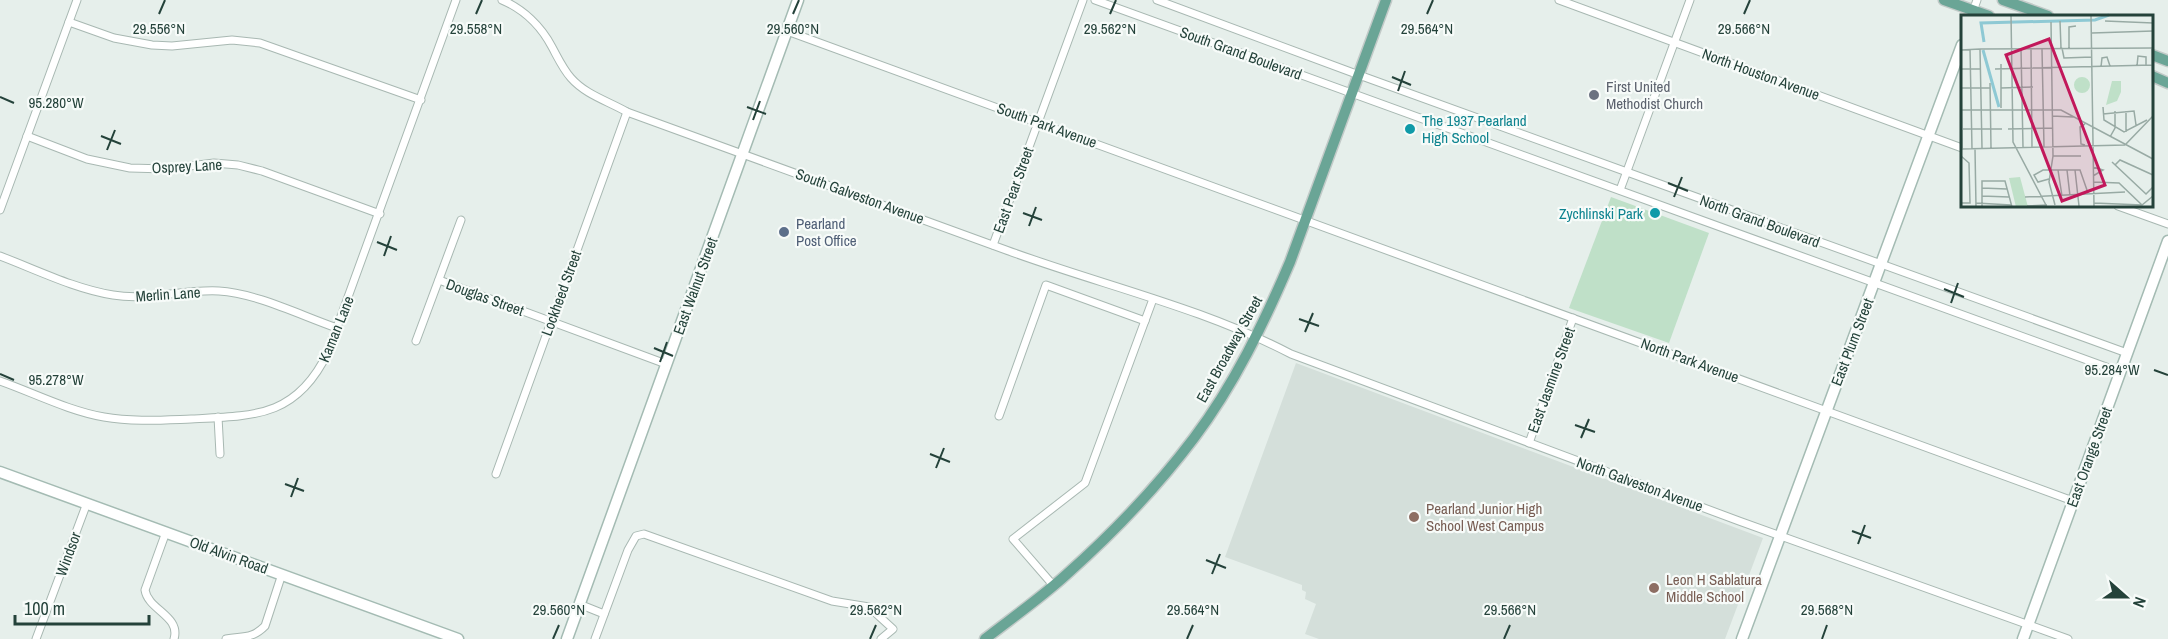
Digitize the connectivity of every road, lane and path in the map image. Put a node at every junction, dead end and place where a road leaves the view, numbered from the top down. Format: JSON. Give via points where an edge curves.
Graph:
{"nodes":[{"id":1,"x":77,"y":0,"type":"edge"},
{"id":2,"x":456,"y":0,"type":"edge"},
{"id":3,"x":502,"y":0,"type":"edge"},
{"id":4,"x":798,"y":0,"type":"edge"},
{"id":5,"x":1083,"y":0,"type":"edge"},
{"id":6,"x":1095,"y":0,"type":"edge"},
{"id":7,"x":1157,"y":0,"type":"edge"},
{"id":8,"x":1386,"y":0,"type":"edge"},
{"id":9,"x":1560,"y":0,"type":"edge"},
{"id":10,"x":1690,"y":0,"type":"edge"},
{"id":11,"x":1944,"y":0,"type":"edge"},
{"id":12,"x":2003,"y":0,"type":"edge"},
{"id":13,"x":1974,"y":9,"type":"edge"},
{"id":14,"x":2045,"y":15,"type":"edge"},
{"id":15,"x":69,"y":22,"type":"junction"},
{"id":16,"x":788,"y":30,"type":"junction"},
{"id":17,"x":1674,"y":43,"type":"junction"},
{"id":18,"x":1961,"y":48,"type":"edge"},
{"id":19,"x":2153,"y":56,"type":"edge"},
{"id":20,"x":2168,"y":61,"type":"edge"},
{"id":21,"x":1359,"y":75,"type":"junction"},
{"id":22,"x":2153,"y":77,"type":"edge"},
{"id":23,"x":2168,"y":83,"type":"edge"},
{"id":24,"x":1352,"y":93,"type":"junction"},
{"id":25,"x":421,"y":99,"type":"junction"},
{"id":26,"x":627,"y":112,"type":"junction"},
{"id":27,"x":1038,"y":122,"type":"junction"},
{"id":28,"x":1929,"y":135,"type":"junction"},
{"id":29,"x":27,"y":136,"type":"junction"},
{"id":30,"x":1961,"y":148,"type":"edge"},
{"id":31,"x":742,"y":152,"type":"junction"},
{"id":32,"x":1627,"y":172,"type":"junction"},
{"id":33,"x":1620,"y":190,"type":"junction"},
{"id":34,"x":2121,"y":207,"type":"edge"},
{"id":35,"x":0,"y":210,"type":"edge"},
{"id":36,"x":380,"y":214,"type":"junction"},
{"id":37,"x":461,"y":220,"type":"dead end"},
{"id":38,"x":1306,"y":220,"type":"junction"},
{"id":39,"x":2168,"y":224,"type":"edge"},
{"id":40,"x":2168,"y":241,"type":"edge"},
{"id":41,"x":993,"y":245,"type":"junction"},
{"id":42,"x":0,"y":256,"type":"edge"},
{"id":43,"x":1881,"y":265,"type":"junction"},
{"id":44,"x":439,"y":280,"type":"junction"},
{"id":45,"x":1874,"y":283,"type":"junction"},
{"id":46,"x":1154,"y":299,"type":"junction"},
{"id":47,"x":1573,"y":318,"type":"junction"},
{"id":48,"x":1145,"y":321,"type":"junction"},
{"id":49,"x":551,"y":322,"type":"junction"},
{"id":50,"x":337,"y":328,"type":"junction"},
{"id":51,"x":1256,"y":336,"type":"junction"},
{"id":52,"x":416,"y":341,"type":"dead end"},
{"id":53,"x":2127,"y":354,"type":"junction"},
{"id":54,"x":666,"y":364,"type":"junction"},
{"id":55,"x":2120,"y":372,"type":"junction"},
{"id":56,"x":0,"y":381,"type":"edge"},
{"id":57,"x":1826,"y":409,"type":"junction"},
{"id":58,"x":999,"y":416,"type":"dead end"},
{"id":59,"x":218,"y":417,"type":"junction"},
{"id":60,"x":1529,"y":443,"type":"junction"},
{"id":61,"x":220,"y":454,"type":"dead end"},
{"id":62,"x":0,"y":472,"type":"edge"},
{"id":63,"x":496,"y":474,"type":"dead end"},
{"id":64,"x":2073,"y":501,"type":"junction"},
{"id":65,"x":87,"y":503,"type":"junction"},
{"id":66,"x":166,"y":532,"type":"junction"},
{"id":67,"x":1780,"y":535,"type":"junction"},
{"id":68,"x":282,"y":574,"type":"junction"},
{"id":69,"x":1053,"y":585,"type":"junction"},
{"id":70,"x":579,"y":604,"type":"junction"},
{"id":71,"x":604,"y":614,"type":"junction"},
{"id":72,"x":2029,"y":624,"type":"junction"},
{"id":73,"x":36,"y":639,"type":"edge"},
{"id":74,"x":174,"y":639,"type":"edge"},
{"id":75,"x":226,"y":639,"type":"edge"},
{"id":76,"x":458,"y":639,"type":"edge"},
{"id":77,"x":567,"y":639,"type":"edge"},
{"id":78,"x":595,"y":639,"type":"edge"},
{"id":79,"x":881,"y":639,"type":"edge"},
{"id":80,"x":985,"y":639,"type":"edge"},
{"id":81,"x":1742,"y":639,"type":"edge"},
{"id":82,"x":2023,"y":639,"type":"edge"},
{"id":83,"x":2067,"y":639,"type":"edge"}],
"edges":[{"from":1,"to":15,"type":"street"},
{"from":2,"to":25,"type":"street","name":"Kaman Lane"},
{"from":3,"to":26,"type":"street","name":"South Galveston Avenue","via":[[536,24],[573,80],[594,96]]},
{"from":4,"to":16,"type":"street","name":"East Walnut Street"},
{"from":5,"to":27,"type":"street","name":"East Pear Street"},
{"from":6,"to":24,"type":"street","name":"South Grand Boulevard"},
{"from":7,"to":21,"type":"street","name":"South Grand Boulevard"},
{"from":8,"to":21,"type":"main road","name":"East Broadway Street"},
{"from":9,"to":17,"type":"street","name":"North Houston Avenue"},
{"from":10,"to":17,"type":"street"},
{"from":11,"to":13,"type":"main road"},
{"from":12,"to":14,"type":"main road"},
{"from":15,"to":25,"type":"street","via":[[114,38],[152,45],[232,40],[260,43]]},
{"from":15,"to":29,"type":"street"},
{"from":16,"to":27,"type":"street","name":"South Park Avenue"},
{"from":16,"to":31,"type":"street","name":"East Walnut Street"},
{"from":17,"to":28,"type":"street","name":"North Houston Avenue"},
{"from":17,"to":32,"type":"street"},
{"from":18,"to":28,"type":"street","name":"East Plum Street"},
{"from":19,"to":20,"type":"main road"},
{"from":21,"to":24,"type":"main road","name":"East Broadway Street"},
{"from":21,"to":32,"type":"street","name":"North Grand Boulevard"},
{"from":22,"to":23,"type":"main road"},
{"from":24,"to":33,"type":"street","name":"North Grand Boulevard"},
{"from":24,"to":38,"type":"main road","name":"East Broadway Street"},
{"from":25,"to":36,"type":"street","name":"Kaman Lane"},
{"from":26,"to":31,"type":"street","name":"South Galveston Avenue"},
{"from":26,"to":49,"type":"street","name":"Lockheed Street"},
{"from":27,"to":38,"type":"street","name":"South Park Avenue"},
{"from":27,"to":41,"type":"street","name":"East Pear Street"},
{"from":28,"to":30,"type":"street","name":"North Houston Avenue"},
{"from":28,"to":43,"type":"street","name":"East Plum Street"},
{"from":29,"to":35,"type":"street"},
{"from":29,"to":36,"type":"street","name":"Osprey Lane","via":[[114,166],[149,169],[214,163],[238,165]]},
{"from":31,"to":41,"type":"street","name":"South Galveston Avenue"},
{"from":31,"to":54,"type":"street","name":"East Walnut Street"},
{"from":32,"to":33,"type":"street"},
{"from":32,"to":43,"type":"street","name":"North Grand Boulevard"},
{"from":33,"to":45,"type":"street","name":"North Grand Boulevard"},
{"from":34,"to":39,"type":"street"},
{"from":36,"to":50,"type":"street","name":"Kaman Lane"},
{"from":37,"to":44,"type":"street"},
{"from":38,"to":47,"type":"street","name":"North Park Avenue"},
{"from":38,"to":51,"type":"main road","name":"East Broadway Street"},
{"from":40,"to":53,"type":"street","name":"East Orange Street"},
{"from":41,"to":46,"type":"street","name":"South Galveston Avenue"},
{"from":42,"to":50,"type":"street","name":"Merlin Lane","via":[[104,293],[145,298],[229,292]]},
{"from":43,"to":45,"type":"street","name":"East Plum Street"},
{"from":43,"to":53,"type":"street","name":"North Grand Boulevard"},
{"from":44,"to":49,"type":"street","name":"Douglas Street"},
{"from":44,"to":52,"type":"street"},
{"from":45,"to":55,"type":"street","name":"North Grand Boulevard"},
{"from":45,"to":57,"type":"street","name":"East Plum Street"},
{"from":46,"to":48,"type":"street"},
{"from":46,"to":51,"type":"street","name":"South Galveston Avenue"},
{"from":47,"to":57,"type":"street","name":"North Park Avenue"},
{"from":47,"to":60,"type":"street","name":"East Jasmine Street"},
{"from":48,"to":58,"type":"street","via":[[1046,285]]},
{"from":48,"to":69,"type":"street","via":[[1086,483],[1013,539]]},
{"from":49,"to":54,"type":"street","name":"Douglas Street"},
{"from":49,"to":63,"type":"street","name":"Lockheed Street"},
{"from":50,"to":59,"type":"street","name":"Kaman Lane","via":[[316,374],[291,399],[256,414]]},
{"from":51,"to":60,"type":"street","name":"North Galveston Avenue","via":[[1291,354]]},
{"from":51,"to":69,"type":"main road","name":"East Broadway Street","via":[[1194,438],[1120,521]]},
{"from":53,"to":55,"type":"street","name":"East Orange Street"},
{"from":54,"to":70,"type":"street","name":"East Walnut Street"},
{"from":55,"to":64,"type":"street","name":"East Orange Street"},
{"from":56,"to":59,"type":"street","name":"Kaman Lane","via":[[105,417]]},
{"from":57,"to":64,"type":"street","name":"North Park Avenue"},
{"from":57,"to":67,"type":"street","name":"East Plum Street"},
{"from":59,"to":61,"type":"street"},
{"from":60,"to":67,"type":"street","name":"North Galveston Avenue"},
{"from":62,"to":65,"type":"street","name":"Old Alvin Road"},
{"from":64,"to":72,"type":"street","name":"East Orange Street"},
{"from":65,"to":66,"type":"street","name":"Old Alvin Road"},
{"from":65,"to":73,"type":"street","name":"Windsor"},
{"from":66,"to":68,"type":"street","name":"Old Alvin Road"},
{"from":66,"to":74,"type":"street","via":[[145,590],[172,621]]},
{"from":67,"to":72,"type":"street","name":"North Galveston Avenue"},
{"from":67,"to":81,"type":"street","name":"East Plum Street"},
{"from":68,"to":75,"type":"street","via":[[261,631],[248,639]]},
{"from":68,"to":76,"type":"street","name":"Old Alvin Road"},
{"from":69,"to":80,"type":"main road","name":"East Broadway Street"},
{"from":70,"to":71,"type":"street"},
{"from":70,"to":77,"type":"street","name":"East Walnut Street"},
{"from":71,"to":78,"type":"street"},
{"from":71,"to":79,"type":"street","via":[[628,550],[636,536],[644,534],[832,601],[869,607],[893,629]]},
{"from":72,"to":82,"type":"street","name":"East Orange Street"},
{"from":72,"to":83,"type":"street","name":"North Galveston Avenue"}]}
